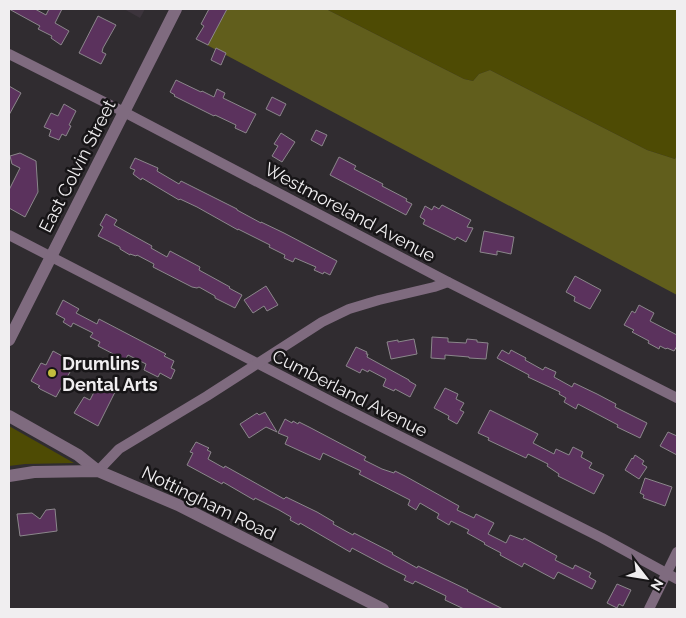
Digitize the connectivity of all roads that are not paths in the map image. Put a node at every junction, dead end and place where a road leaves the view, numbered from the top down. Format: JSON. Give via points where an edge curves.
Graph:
{"nodes":[{"id":1,"x":176,"y":9,"type":"edge"},
{"id":2,"x":9,"y":54,"type":"edge"},
{"id":3,"x":124,"y":112,"type":"junction"},
{"id":4,"x":9,"y":235,"type":"edge"},
{"id":5,"x":51,"y":256,"type":"junction"},
{"id":6,"x":448,"y":282,"type":"junction"},
{"id":7,"x":9,"y":340,"type":"edge"},
{"id":8,"x":257,"y":363,"type":"junction"},
{"id":9,"x":677,"y":398,"type":"edge"},
{"id":10,"x":9,"y":416,"type":"edge"},
{"id":11,"x":98,"y":472,"type":"junction"},
{"id":12,"x":9,"y":476,"type":"edge"},
{"id":13,"x":677,"y":552,"type":"edge"},
{"id":14,"x":667,"y":573,"type":"junction"},
{"id":15,"x":677,"y":579,"type":"edge"},
{"id":16,"x":383,"y":609,"type":"edge"},
{"id":17,"x":649,"y":609,"type":"edge"}],
"edges":[{"from":1,"to":3,"type":"street","name":"East Colvin Street"},
{"from":2,"to":3,"type":"street","name":"Westmoreland Avenue"},
{"from":3,"to":5,"type":"street","name":"East Colvin Street"},
{"from":3,"to":6,"type":"street","name":"Westmoreland Avenue"},
{"from":4,"to":5,"type":"street","name":"Cumberland Avenue"},
{"from":5,"to":7,"type":"street","name":"East Colvin Street"},
{"from":5,"to":8,"type":"street","name":"Cumberland Avenue"},
{"from":6,"to":8,"type":"street","via":[[349,309]]},
{"from":6,"to":9,"type":"street","name":"Westmoreland Avenue"},
{"from":8,"to":11,"type":"street","via":[[119,449]]},
{"from":8,"to":14,"type":"street","name":"Cumberland Avenue"},
{"from":10,"to":11,"type":"street","via":[[78,455]]},
{"from":11,"to":12,"type":"street","name":"Nottingham Road","via":[[34,472]]},
{"from":11,"to":16,"type":"street","name":"Nottingham Road","via":[[178,505]]},
{"from":13,"to":14,"type":"street"},
{"from":14,"to":15,"type":"street","name":"Cumberland Avenue"},
{"from":14,"to":17,"type":"street"}]}
